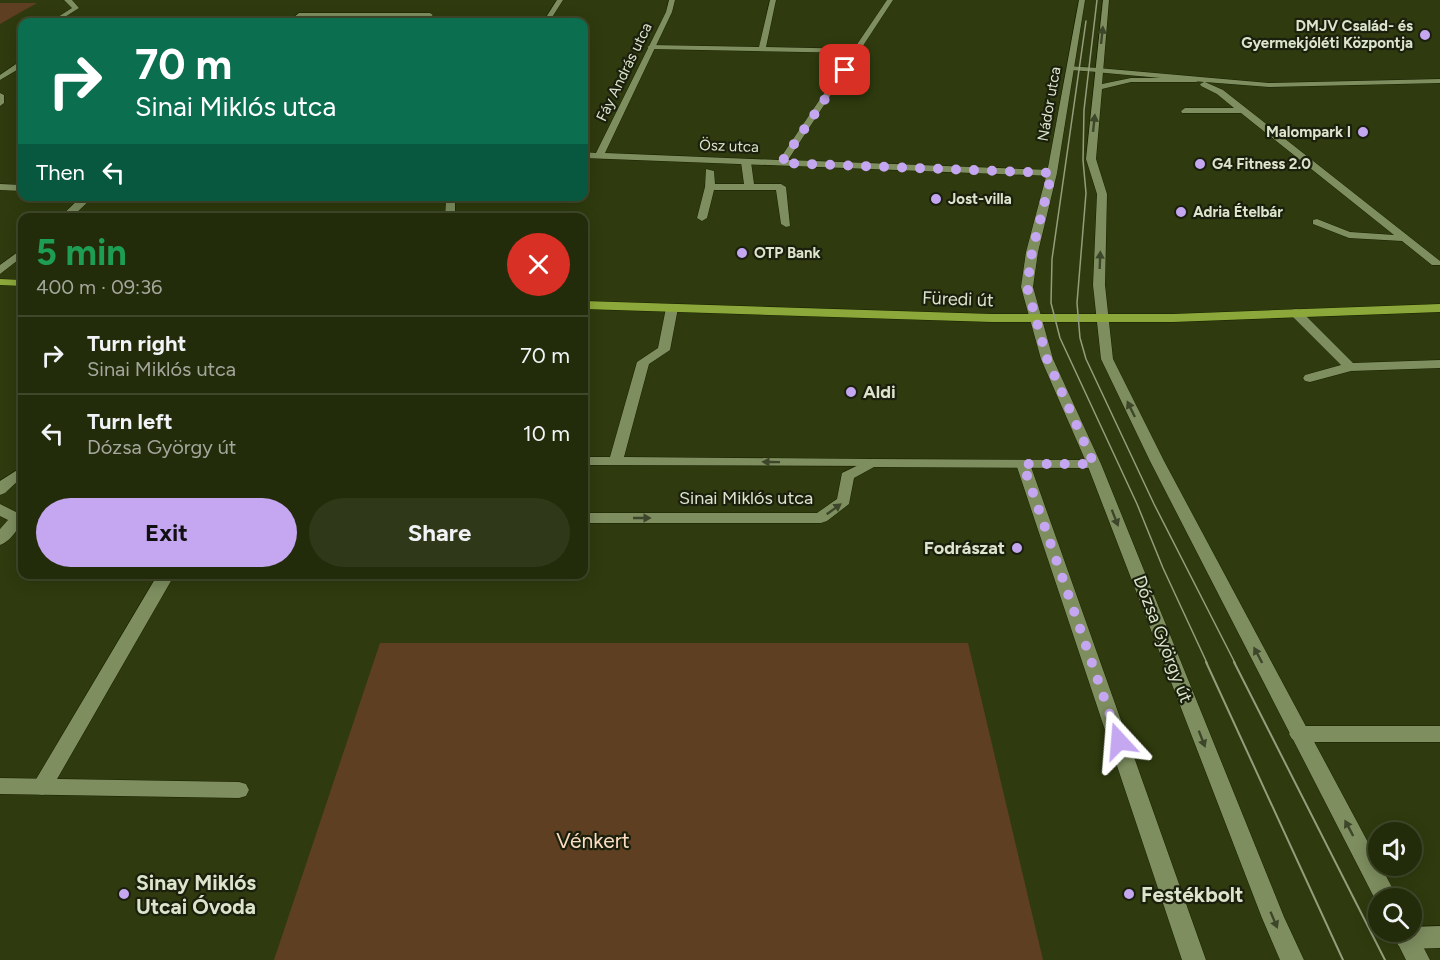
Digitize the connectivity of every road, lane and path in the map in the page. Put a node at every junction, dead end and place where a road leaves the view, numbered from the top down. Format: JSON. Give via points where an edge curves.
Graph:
{"nodes":[{"id":1,"x":69,"y":0,"type":"edge"},
{"id":2,"x":560,"y":0,"type":"edge"},
{"id":3,"x":672,"y":0,"type":"edge"},
{"id":4,"x":772,"y":0,"type":"edge"},
{"id":5,"x":890,"y":0,"type":"edge"},
{"id":6,"x":1082,"y":0,"type":"edge"},
{"id":7,"x":1106,"y":0,"type":"edge"},
{"id":8,"x":329,"y":15,"type":"junction"},
{"id":9,"x":363,"y":15,"type":"junction"},
{"id":10,"x":60,"y":18,"type":"edge"},
{"id":11,"x":296,"y":18,"type":"edge"},
{"id":12,"x":326,"y":18,"type":"edge"},
{"id":13,"x":360,"y":18,"type":"edge"},
{"id":14,"x":412,"y":18,"type":"edge"},
{"id":15,"x":549,"y":18,"type":"edge"},
{"id":16,"x":651,"y":47,"type":"junction"},
{"id":17,"x":762,"y":49,"type":"junction"},
{"id":18,"x":858,"y":51,"type":"junction"},
{"id":19,"x":18,"y":67,"type":"edge"},
{"id":20,"x":1070,"y":68,"type":"junction"},
{"id":21,"x":1098,"y":70,"type":"junction"},
{"id":22,"x":0,"y":78,"type":"edge"},
{"id":23,"x":1196,"y":80,"type":"junction"},
{"id":24,"x":1440,"y":81,"type":"edge"},
{"id":25,"x":1098,"y":87,"type":"junction"},
{"id":26,"x":0,"y":96,"type":"edge"},
{"id":27,"x":0,"y":103,"type":"edge"},
{"id":28,"x":1241,"y":110,"type":"junction"},
{"id":29,"x":1185,"y":111,"type":"dead end"},
{"id":30,"x":588,"y":155,"type":"edge"},
{"id":31,"x":599,"y":156,"type":"junction"},
{"id":32,"x":746,"y":162,"type":"junction"},
{"id":33,"x":781,"y":163,"type":"junction"},
{"id":34,"x":709,"y":171,"type":"dead end"},
{"id":35,"x":1052,"y":173,"type":"junction"},
{"id":36,"x":0,"y":187,"type":"edge"},
{"id":37,"x":710,"y":187,"type":"junction"},
{"id":38,"x":749,"y":187,"type":"junction"},
{"id":39,"x":18,"y":188,"type":"edge"},
{"id":40,"x":83,"y":201,"type":"edge"},
{"id":41,"x":70,"y":213,"type":"edge"},
{"id":42,"x":702,"y":218,"type":"dead end"},
{"id":43,"x":1317,"y":222,"type":"dead end"},
{"id":44,"x":786,"y":224,"type":"dead end"},
{"id":45,"x":1405,"y":238,"type":"junction"},
{"id":46,"x":18,"y":255,"type":"edge"},
{"id":47,"x":1436,"y":263,"type":"dead end"},
{"id":48,"x":0,"y":271,"type":"edge"},
{"id":49,"x":0,"y":282,"type":"edge"},
{"id":50,"x":18,"y":283,"type":"edge"},
{"id":51,"x":588,"y":305,"type":"edge"},
{"id":52,"x":672,"y":308,"type":"junction"},
{"id":53,"x":1440,"y":308,"type":"edge"},
{"id":54,"x":1296,"y":314,"type":"junction"},
{"id":55,"x":1036,"y":318,"type":"junction"},
{"id":56,"x":1103,"y":318,"type":"junction"},
{"id":57,"x":1440,"y":364,"type":"edge"},
{"id":58,"x":1350,"y":367,"type":"junction"},
{"id":59,"x":1310,"y":378,"type":"dead end"},
{"id":60,"x":588,"y":461,"type":"edge"},
{"id":61,"x":616,"y":461,"type":"junction"},
{"id":62,"x":871,"y":463,"type":"junction"},
{"id":63,"x":1023,"y":464,"type":"junction"},
{"id":64,"x":1094,"y":464,"type":"junction"},
{"id":65,"x":18,"y":473,"type":"edge"},
{"id":66,"x":0,"y":490,"type":"edge"},
{"id":67,"x":0,"y":509,"type":"edge"},
{"id":68,"x":18,"y":518,"type":"edge"},
{"id":69,"x":588,"y":518,"type":"edge"},
{"id":70,"x":18,"y":521,"type":"edge"},
{"id":71,"x":0,"y":540,"type":"edge"},
{"id":72,"x":164,"y":579,"type":"edge"},
{"id":73,"x":1299,"y":734,"type":"junction"},
{"id":74,"x":1440,"y":734,"type":"edge"},
{"id":75,"x":0,"y":786,"type":"edge"},
{"id":76,"x":42,"y":787,"type":"junction"},
{"id":77,"x":239,"y":790,"type":"dead end"},
{"id":78,"x":1381,"y":888,"type":"edge"},
{"id":79,"x":1422,"y":936,"type":"edge"},
{"id":80,"x":1440,"y":937,"type":"edge"},
{"id":81,"x":1409,"y":942,"type":"edge"},
{"id":82,"x":1194,"y":960,"type":"edge"},
{"id":83,"x":1292,"y":960,"type":"edge"},
{"id":84,"x":1418,"y":960,"type":"edge"}],
"edges":[{"from":1,"to":10,"type":"street","via":[[76,8]]},
{"from":2,"to":15,"type":"street"},
{"from":3,"to":16,"type":"street","name":"Fáy András utca"},
{"from":4,"to":17,"type":"street"},
{"from":5,"to":18,"type":"street"},
{"from":6,"to":20,"type":"street","name":"Nádor utca"},
{"from":21,"to":7,"type":"street","one_way":true},
{"from":8,"to":9,"type":"street"},
{"from":8,"to":11,"type":"street"},
{"from":8,"to":12,"type":"street"},
{"from":9,"to":13,"type":"street"},
{"from":9,"to":14,"type":"street"},
{"from":16,"to":17,"type":"street"},
{"from":16,"to":31,"type":"street","name":"Fáy András utca"},
{"from":17,"to":18,"type":"street"},
{"from":18,"to":33,"type":"street"},
{"from":19,"to":22,"type":"street"},
{"from":20,"to":21,"type":"street"},
{"from":20,"to":35,"type":"street","name":"Nádor utca"},
{"from":21,"to":23,"type":"street"},
{"from":21,"to":25,"type":"street"},
{"from":23,"to":24,"type":"street","via":[[1269,85]]},
{"from":23,"to":25,"type":"street","via":[[1131,80]]},
{"from":23,"to":28,"type":"street","via":[[1220,92]]},
{"from":56,"to":25,"type":"street","one_way":true,"via":[[1099,285],[1102,194],[1091,159]]},
{"from":26,"to":27,"type":"street"},
{"from":28,"to":29,"type":"street"},
{"from":28,"to":45,"type":"street"},
{"from":30,"to":31,"type":"street","name":"Ösz utca"},
{"from":31,"to":32,"type":"street","name":"Ösz utca"},
{"from":32,"to":33,"type":"street","name":"Ösz utca"},
{"from":32,"to":38,"type":"street"},
{"from":33,"to":35,"type":"street","name":"Ösz utca"},
{"from":34,"to":37,"type":"street"},
{"from":35,"to":55,"type":"street","name":"Nádor utca","via":[[1027,287]]},
{"from":36,"to":39,"type":"street"},
{"from":37,"to":38,"type":"street"},
{"from":37,"to":42,"type":"street"},
{"from":38,"to":44,"type":"street","via":[[781,181]]},
{"from":40,"to":41,"type":"street"},
{"from":43,"to":45,"type":"street","via":[[1332,232],[1367,239]]},
{"from":45,"to":47,"type":"street"},
{"from":46,"to":48,"type":"street"},
{"from":49,"to":50,"type":"main road"},
{"from":51,"to":52,"type":"main road","name":"Füredi út"},
{"from":52,"to":55,"type":"main road","name":"Füredi út"},
{"from":52,"to":61,"type":"street","via":[[664,350],[643,362]]},
{"from":53,"to":54,"type":"main road","name":"Füredi út"},
{"from":54,"to":56,"type":"main road","name":"Füredi út"},
{"from":54,"to":58,"type":"street"},
{"from":55,"to":56,"type":"main road","name":"Füredi út"},
{"from":55,"to":64,"type":"street","name":"Dózsa György út","via":[[1047,359]]},
{"from":73,"to":56,"type":"street","one_way":true,"via":[[1107,359]]},
{"from":57,"to":58,"type":"street"},
{"from":58,"to":59,"type":"street"},
{"from":60,"to":61,"type":"street"},
{"from":62,"to":61,"type":"street","one_way":true},
{"from":62,"to":63,"type":"street"},
{"from":69,"to":62,"type":"street","name":"Sinai Miklós utca","one_way":true,"via":[[821,518],[844,501],[847,477]]},
{"from":63,"to":64,"type":"street"},
{"from":63,"to":82,"type":"street"},
{"from":64,"to":83,"type":"street","name":"Dózsa György út","one_way":true},
{"from":65,"to":66,"type":"street"},
{"from":67,"to":68,"type":"street"},
{"from":70,"to":71,"type":"street"},
{"from":72,"to":76,"type":"street"},
{"from":73,"to":74,"type":"street"},
{"from":78,"to":73,"type":"street","one_way":true},
{"from":75,"to":76,"type":"street"},
{"from":76,"to":77,"type":"street"},
{"from":79,"to":80,"type":"street"},
{"from":81,"to":84,"type":"street"}]}
